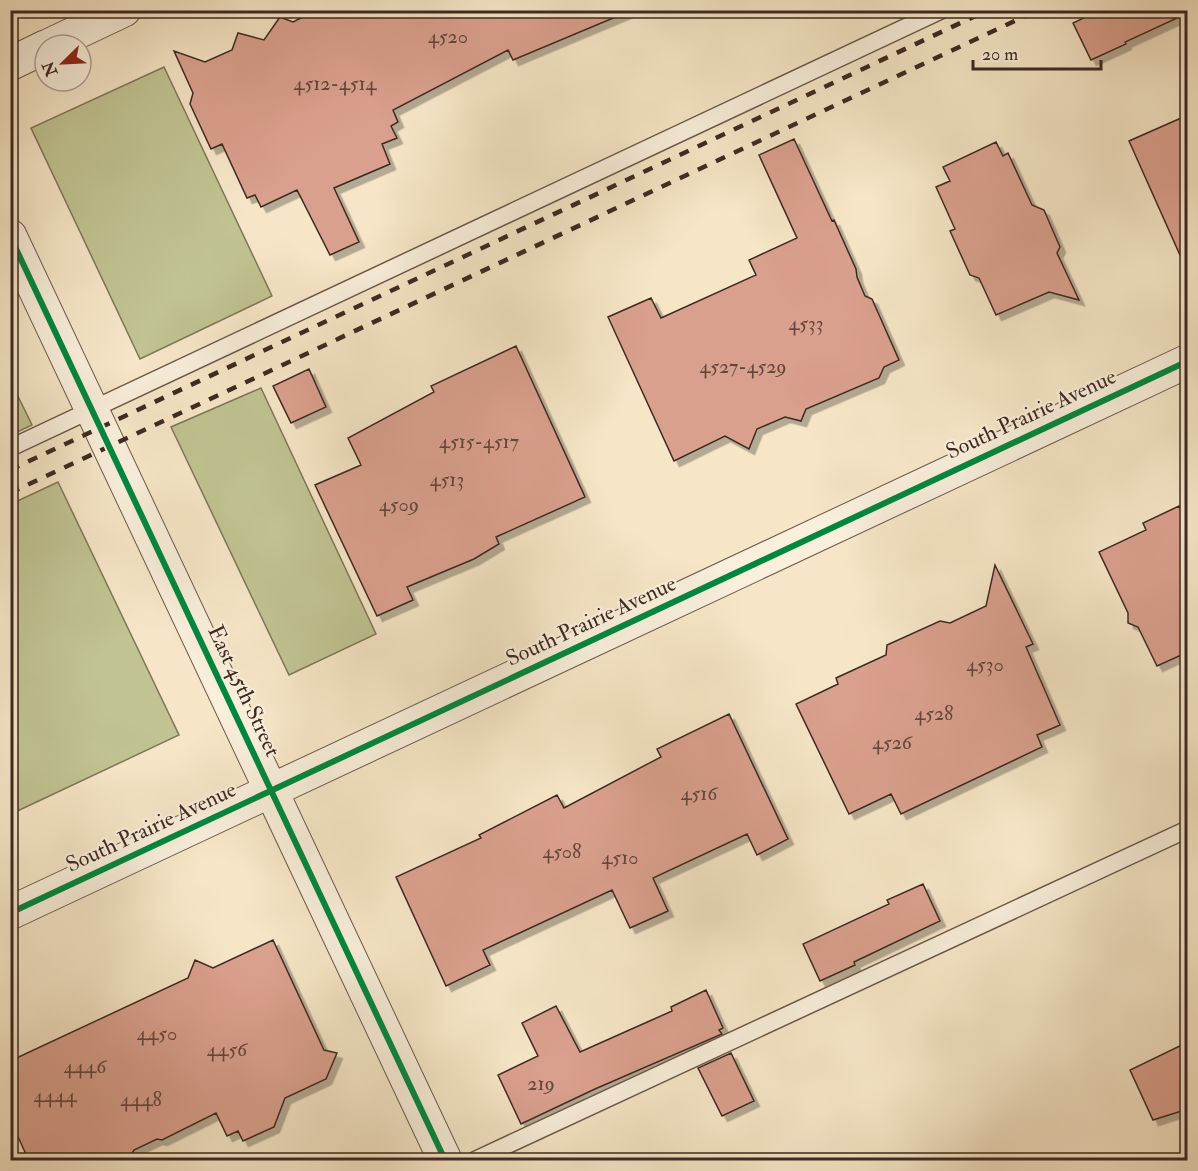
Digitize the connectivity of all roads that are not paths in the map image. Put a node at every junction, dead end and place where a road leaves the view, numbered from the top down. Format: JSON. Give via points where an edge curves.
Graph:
{"nodes":[{"id":1,"x":124,"y":10,"type":"edge"},
{"id":2,"x":942,"y":10,"type":"edge"},
{"id":3,"x":75,"y":33,"type":"edge"},
{"id":4,"x":33,"y":53,"type":"edge"},
{"id":5,"x":10,"y":64,"type":"edge"},
{"id":6,"x":10,"y":236,"type":"edge"},
{"id":7,"x":1188,"y":361,"type":"edge"},
{"id":8,"x":92,"y":410,"type":"junction"},
{"id":9,"x":10,"y":448,"type":"edge"},
{"id":10,"x":271,"y":791,"type":"junction"},
{"id":11,"x":1188,"y":829,"type":"edge"},
{"id":12,"x":10,"y":913,"type":"edge"},
{"id":13,"x":445,"y":1161,"type":"edge"},
{"id":14,"x":475,"y":1161,"type":"edge"}],
"edges":[{"from":1,"to":3,"type":"street"},
{"from":2,"to":8,"type":"lane"},
{"from":4,"to":5,"type":"street"},
{"from":6,"to":8,"type":"street","name":"East 45th Street"},
{"from":7,"to":10,"type":"street","name":"South Prairie Avenue"},
{"from":8,"to":9,"type":"lane"},
{"from":8,"to":10,"type":"street","name":"East 45th Street"},
{"from":10,"to":12,"type":"street","name":"South Prairie Avenue"},
{"from":10,"to":13,"type":"street","name":"East 45th Street"},
{"from":11,"to":14,"type":"lane"}]}
